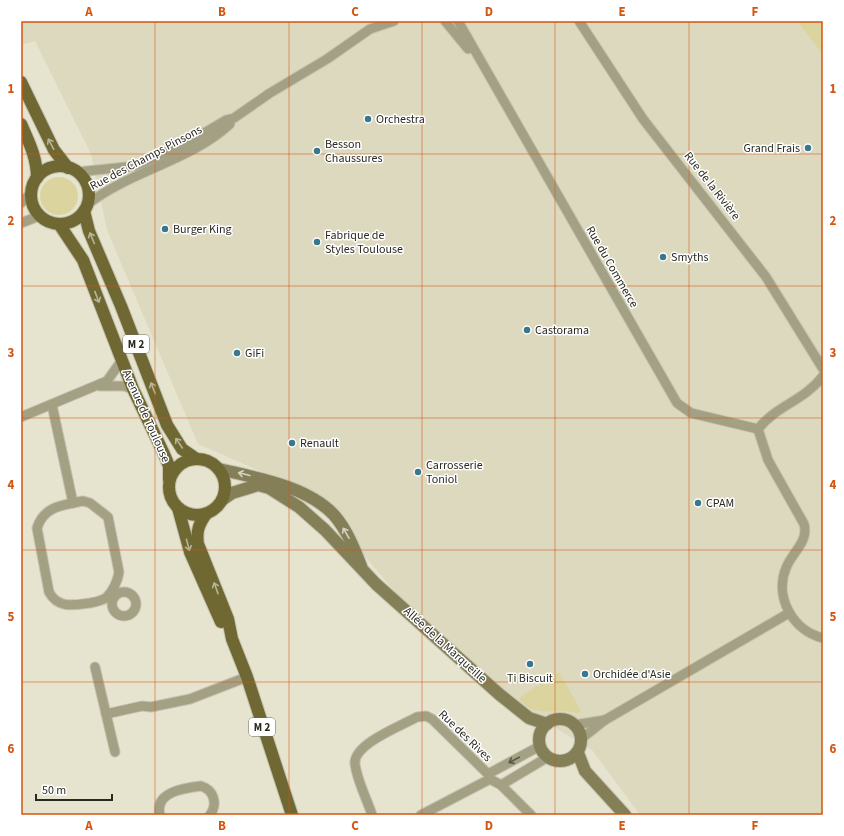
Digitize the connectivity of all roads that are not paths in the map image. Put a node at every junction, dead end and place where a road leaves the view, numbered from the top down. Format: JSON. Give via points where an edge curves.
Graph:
{"nodes":[{"id":1,"x":377,"y":21,"type":"edge"},
{"id":2,"x":394,"y":21,"type":"edge"},
{"id":3,"x":445,"y":21,"type":"edge"},
{"id":4,"x":458,"y":21,"type":"edge"},
{"id":5,"x":579,"y":21,"type":"edge"},
{"id":6,"x":370,"y":29,"type":"junction"},
{"id":7,"x":484,"y":66,"type":"junction"},
{"id":8,"x":21,"y":82,"type":"edge"},
{"id":9,"x":234,"y":118,"type":"junction"},
{"id":10,"x":21,"y":124,"type":"edge"},
{"id":11,"x":73,"y":170,"type":"junction"},
{"id":12,"x":37,"y":178,"type":"junction"},
{"id":13,"x":31,"y":193,"type":"junction"},
{"id":14,"x":21,"y":203,"type":"edge"},
{"id":15,"x":86,"y":208,"type":"junction"},
{"id":16,"x":39,"y":216,"type":"junction"},
{"id":17,"x":21,"y":223,"type":"edge"},
{"id":18,"x":58,"y":224,"type":"junction"},
{"id":19,"x":122,"y":360,"type":"junction"},
{"id":20,"x":823,"y":369,"type":"edge"},
{"id":21,"x":823,"y":376,"type":"edge"},
{"id":22,"x":89,"y":389,"type":"junction"},
{"id":23,"x":133,"y":389,"type":"junction"},
{"id":24,"x":52,"y":405,"type":"junction"},
{"id":25,"x":21,"y":417,"type":"edge"},
{"id":26,"x":758,"y":429,"type":"junction"},
{"id":27,"x":195,"y":458,"type":"junction"},
{"id":28,"x":219,"y":469,"type":"junction"},
{"id":29,"x":169,"y":479,"type":"junction"},
{"id":30,"x":222,"y":500,"type":"junction"},
{"id":31,"x":73,"y":503,"type":"junction"},
{"id":32,"x":178,"y":508,"type":"junction"},
{"id":33,"x":206,"y":514,"type":"junction"},
{"id":34,"x":362,"y":569,"type":"junction"},
{"id":35,"x":116,"y":590,"type":"junction"},
{"id":36,"x":99,"y":601,"type":"junction"},
{"id":37,"x":113,"y":601,"type":"junction"},
{"id":38,"x":789,"y":613,"type":"junction"},
{"id":39,"x":823,"y":638,"type":"edge"},
{"id":40,"x":232,"y":639,"type":"junction"},
{"id":41,"x":95,"y":667,"type":"dead end"},
{"id":42,"x":246,"y":677,"type":"junction"},
{"id":43,"x":106,"y":714,"type":"junction"},
{"id":44,"x":529,"y":718,"type":"junction"},
{"id":45,"x":605,"y":720,"type":"junction"},
{"id":46,"x":547,"y":724,"type":"junction"},
{"id":47,"x":574,"y":725,"type":"junction"},
{"id":48,"x":581,"y":739,"type":"junction"},
{"id":49,"x":540,"y":740,"type":"junction"},
{"id":50,"x":115,"y":752,"type":"dead end"},
{"id":51,"x":578,"y":753,"type":"junction"},
{"id":52,"x":548,"y":757,"type":"junction"},
{"id":53,"x":565,"y":761,"type":"junction"},
{"id":54,"x":586,"y":771,"type":"junction"},
{"id":55,"x":489,"y":777,"type":"junction"},
{"id":56,"x":501,"y":785,"type":"junction"},
{"id":57,"x":160,"y":815,"type":"edge"},
{"id":58,"x":210,"y":815,"type":"edge"},
{"id":59,"x":292,"y":815,"type":"edge"},
{"id":60,"x":372,"y":815,"type":"edge"},
{"id":61,"x":421,"y":815,"type":"edge"},
{"id":62,"x":531,"y":815,"type":"edge"},
{"id":63,"x":625,"y":815,"type":"edge"}],
"edges":[{"from":1,"to":6,"type":"street","name":"Rue des Champs Pinsons"},
{"from":2,"to":6,"type":"street","name":"Rue des Champs Pinsons"},
{"from":3,"to":7,"type":"street","name":"Rue du Commerce"},
{"from":4,"to":7,"type":"street","name":"Rue du Commerce"},
{"from":5,"to":20,"type":"street","name":"Rue de la Rivière","via":[[643,118],[766,276]]},
{"from":6,"to":9,"type":"street","name":"Rue des Champs Pinsons"},
{"from":7,"to":26,"type":"street","name":"Rue du Commerce","via":[[677,403],[691,414]]},
{"from":11,"to":8,"type":"main road","one_way":true,"via":[[54,150]]},
{"from":9,"to":11,"type":"street","name":"Rue des Champs Pinsons","via":[[164,155],[135,166]]},
{"from":9,"to":15,"type":"street","name":"Rue des Champs Pinsons","via":[[229,125],[193,149],[119,184]]},
{"from":10,"to":12,"type":"main road","via":[[35,159]]},
{"from":11,"to":12,"type":"main road","via":[[51,168]]},
{"from":11,"to":15,"type":"main road","via":[[86,183],[89,190]]},
{"from":12,"to":13,"type":"main road"},
{"from":13,"to":14,"type":"street"},
{"from":13,"to":16,"type":"main road","via":[[33,205]]},
{"from":15,"to":18,"type":"main road","via":[[78,219]]},
{"from":27,"to":15,"type":"main road","name":"Avenue de Toulouse","number":"M 2","one_way":true,"via":[[182,449],[167,425],[85,221]]},
{"from":16,"to":17,"type":"street"},
{"from":16,"to":18,"type":"main road","via":[[48,222]]},
{"from":18,"to":19,"type":"main road","name":"Avenue de Toulouse","number":"M 2","one_way":true,"via":[[83,260]]},
{"from":19,"to":22,"type":"street","via":[[107,381]]},
{"from":19,"to":23,"type":"main road","name":"Avenue de Toulouse","number":"M 2"},
{"from":21,"to":26,"type":"street","via":[[807,394],[774,413]]},
{"from":22,"to":23,"type":"street","via":[[105,385]]},
{"from":22,"to":24,"type":"street"},
{"from":23,"to":29,"type":"main road","name":"Avenue de Toulouse","number":"M 2","via":[[169,466]]},
{"from":24,"to":25,"type":"street"},
{"from":24,"to":31,"type":"street"},
{"from":26,"to":38,"type":"street","via":[[768,460],[806,529],[803,541],[789,560],[783,577],[784,600]]},
{"from":27,"to":28,"type":"main road","via":[[209,460]]},
{"from":27,"to":29,"type":"main road","via":[[179,464]]},
{"from":28,"to":30,"type":"main road","via":[[226,487]]},
{"from":34,"to":28,"type":"street","name":"Allée de la Marqueille","one_way":true,"via":[[342,526],[321,504],[280,485]]},
{"from":29,"to":32,"type":"main road","via":[[170,495]]},
{"from":30,"to":33,"type":"main road"},
{"from":30,"to":34,"type":"street","name":"Allée de la Marqueille","via":[[244,488],[258,485],[269,488],[299,507]]},
{"from":31,"to":35,"type":"street","via":[[90,503],[108,517],[119,572]]},
{"from":31,"to":36,"type":"street","via":[[48,510],[37,528],[49,592],[52,597],[69,606]]},
{"from":32,"to":33,"type":"main road","via":[[191,514]]},
{"from":32,"to":40,"type":"main road","number":"M 2","one_way":true,"via":[[196,567],[222,624]]},
{"from":40,"to":33,"type":"main road","number":"M 2","one_way":true,"via":[[228,620],[198,544],[199,523]]},
{"from":34,"to":44,"type":"street","name":"Allée de la Marqueille","via":[[446,647]]},
{"from":35,"to":36,"type":"street"},
{"from":35,"to":37,"type":"street"},
{"from":35,"to":37,"type":"street","via":[[128,592],[135,599],[134,612],[125,616],[118,614],[113,607]]},
{"from":36,"to":37,"type":"street"},
{"from":38,"to":39,"type":"street","via":[[806,631]]},
{"from":38,"to":45,"type":"street"},
{"from":40,"to":42,"type":"main road","number":"M 2"},
{"from":41,"to":43,"type":"street"},
{"from":42,"to":43,"type":"street","via":[[190,699]]},
{"from":42,"to":59,"type":"main road","number":"M 2"},
{"from":43,"to":50,"type":"street"},
{"from":44,"to":46,"type":"street","name":"Allée de la Marqueille"},
{"from":44,"to":49,"type":"street","name":"Allée de la Marqueille"},
{"from":45,"to":47,"type":"street"},
{"from":45,"to":48,"type":"street"},
{"from":46,"to":47,"type":"street","via":[[560,720]]},
{"from":46,"to":49,"type":"street"},
{"from":47,"to":48,"type":"street"},
{"from":48,"to":51,"type":"street"},
{"from":49,"to":52,"type":"street"},
{"from":49,"to":55,"type":"street","one_way":true},
{"from":51,"to":53,"type":"street"},
{"from":51,"to":54,"type":"street"},
{"from":52,"to":53,"type":"street"},
{"from":52,"to":56,"type":"street"},
{"from":53,"to":54,"type":"street"},
{"from":54,"to":63,"type":"street"},
{"from":55,"to":56,"type":"street","name":"Rue des Rives"},
{"from":55,"to":60,"type":"street","name":"Rue des Rives","via":[[432,719],[426,716],[417,717],[364,746],[357,754],[355,763]]},
{"from":55,"to":61,"type":"street"},
{"from":56,"to":62,"type":"street","name":"Rue des Rives"},
{"from":57,"to":58,"type":"street","via":[[159,806],[168,794],[201,786],[212,792],[214,808]]}]}
